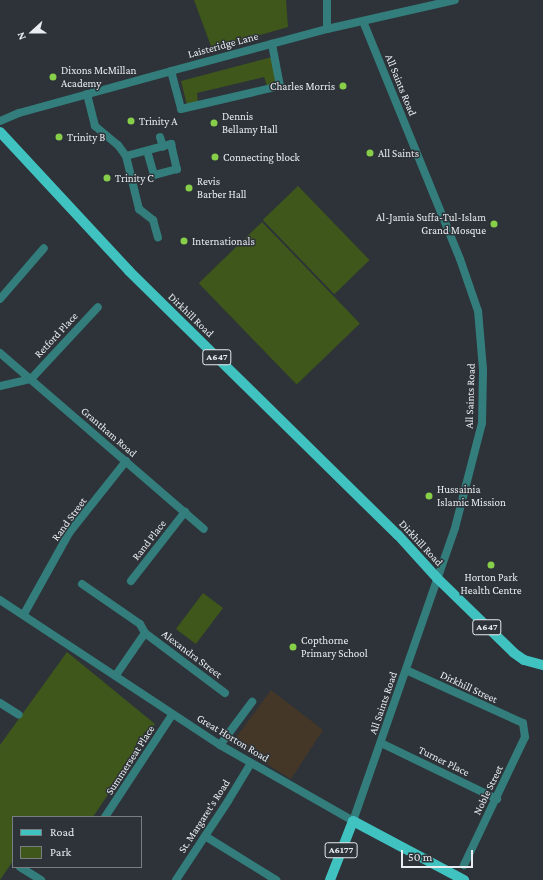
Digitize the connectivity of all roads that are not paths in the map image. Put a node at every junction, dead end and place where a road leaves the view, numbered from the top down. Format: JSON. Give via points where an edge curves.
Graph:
{"nodes":[{"id":1,"x":327,"y":0,"type":"edge"},
{"id":2,"x":455,"y":0,"type":"edge"},
{"id":3,"x":363,"y":21,"type":"junction"},
{"id":4,"x":327,"y":29,"type":"junction"},
{"id":5,"x":272,"y":44,"type":"junction"},
{"id":6,"x":170,"y":71,"type":"junction"},
{"id":7,"x":87,"y":94,"type":"junction"},
{"id":8,"x":0,"y":122,"type":"edge"},
{"id":9,"x":0,"y":132,"type":"edge"},
{"id":10,"x":160,"y":137,"type":"dead end"},
{"id":11,"x":163,"y":146,"type":"junction"},
{"id":12,"x":147,"y":151,"type":"junction"},
{"id":13,"x":126,"y":156,"type":"junction"},
{"id":14,"x":158,"y":237,"type":"dead end"},
{"id":15,"x":44,"y":248,"type":"dead end"},
{"id":16,"x":0,"y":299,"type":"edge"},
{"id":17,"x":98,"y":307,"type":"dead end"},
{"id":18,"x":0,"y":353,"type":"edge"},
{"id":19,"x":31,"y":379,"type":"junction"},
{"id":20,"x":0,"y":386,"type":"edge"},
{"id":21,"x":126,"y":461,"type":"junction"},
{"id":22,"x":185,"y":512,"type":"junction"},
{"id":23,"x":204,"y":529,"type":"dead end"},
{"id":24,"x":437,"y":578,"type":"junction"},
{"id":25,"x":131,"y":581,"type":"dead end"},
{"id":26,"x":82,"y":584,"type":"dead end"},
{"id":27,"x":0,"y":600,"type":"edge"},
{"id":28,"x":24,"y":614,"type":"junction"},
{"id":29,"x":145,"y":633,"type":"junction"},
{"id":30,"x":543,"y":665,"type":"edge"},
{"id":31,"x":406,"y":670,"type":"junction"},
{"id":32,"x":116,"y":675,"type":"junction"},
{"id":33,"x":226,"y":693,"type":"dead end"},
{"id":34,"x":252,"y":702,"type":"dead end"},
{"id":35,"x":0,"y":703,"type":"edge"},
{"id":36,"x":19,"y":715,"type":"dead end"},
{"id":37,"x":172,"y":715,"type":"junction"},
{"id":38,"x":523,"y":724,"type":"joint"},
{"id":39,"x":381,"y":743,"type":"junction"},
{"id":40,"x":220,"y":745,"type":"junction"},
{"id":41,"x":251,"y":763,"type":"junction"},
{"id":42,"x":497,"y":799,"type":"junction"},
{"id":43,"x":106,"y":816,"type":"edge"},
{"id":44,"x":352,"y":821,"type":"junction"},
{"id":45,"x":205,"y":836,"type":"junction"},
{"id":46,"x":464,"y":865,"type":"dead end"},
{"id":47,"x":22,"y":868,"type":"edge"},
{"id":48,"x":41,"y":880,"type":"edge"},
{"id":49,"x":176,"y":880,"type":"edge"},
{"id":50,"x":276,"y":880,"type":"edge"},
{"id":51,"x":330,"y":880,"type":"edge"},
{"id":52,"x":464,"y":880,"type":"edge"}],
"edges":[{"from":1,"to":4,"type":"street"},
{"from":2,"to":3,"type":"street","name":"Laisteridge Lane"},
{"from":3,"to":4,"type":"street","name":"Laisteridge Lane"},
{"from":3,"to":24,"type":"street","name":"All Saints Road","via":[[460,259],[478,311],[483,369],[482,423],[457,520]]},
{"from":4,"to":5,"type":"street","name":"Laisteridge Lane"},
{"from":5,"to":6,"type":"street","name":"Laisteridge Lane"},
{"from":5,"to":6,"type":"street","via":[[280,86],[181,109]]},
{"from":6,"to":7,"type":"street","name":"Laisteridge Lane"},
{"from":7,"to":8,"type":"street","name":"Laisteridge Lane","via":[[19,113]]},
{"from":7,"to":13,"type":"street","via":[[95,126],[118,145]]},
{"from":9,"to":24,"type":"main road","name":"Dirkhill Road","number":"A647","via":[[129,271],[398,535]]},
{"from":10,"to":11,"type":"street"},
{"from":11,"to":12,"type":"street"},
{"from":11,"to":12,"type":"street","via":[[171,144],[177,169],[154,175]]},
{"from":12,"to":13,"type":"street"},
{"from":13,"to":14,"type":"street","via":[[139,208],[153,220]]},
{"from":15,"to":16,"type":"street"},
{"from":17,"to":19,"type":"street","name":"Retford Place"},
{"from":18,"to":19,"type":"street","name":"Grantham Road"},
{"from":19,"to":20,"type":"street"},
{"from":19,"to":21,"type":"street","name":"Grantham Road"},
{"from":21,"to":22,"type":"street","name":"Grantham Road"},
{"from":21,"to":28,"type":"street","name":"Rand Street","via":[[69,533]]},
{"from":22,"to":23,"type":"street","name":"Grantham Road"},
{"from":22,"to":25,"type":"street","name":"Rand Place"},
{"from":24,"to":30,"type":"main road","number":"A647","via":[[514,653],[524,660]]},
{"from":24,"to":31,"type":"street","name":"All Saints Road"},
{"from":26,"to":29,"type":"street","name":"Alexandra Street","via":[[140,624]]},
{"from":27,"to":28,"type":"street","name":"Great Horton Road"},
{"from":28,"to":32,"type":"street","name":"Great Horton Road"},
{"from":29,"to":32,"type":"street","name":"Alexandra Street"},
{"from":29,"to":33,"type":"street","name":"Alexandra Street"},
{"from":31,"to":38,"type":"street","name":"Dirkhill Street"},
{"from":31,"to":39,"type":"street","name":"All Saints Road"},
{"from":32,"to":37,"type":"street","name":"Great Horton Road"},
{"from":34,"to":40,"type":"street"},
{"from":35,"to":36,"type":"street"},
{"from":37,"to":40,"type":"street","name":"Great Horton Road"},
{"from":37,"to":43,"type":"street","name":"Summerseat Place"},
{"from":38,"to":42,"type":"street","name":"Noble Street","via":[[525,737]]},
{"from":39,"to":42,"type":"street","name":"Turner Place"},
{"from":39,"to":44,"type":"street","name":"All Saints Road"},
{"from":40,"to":41,"type":"street","name":"Great Horton Road"},
{"from":41,"to":44,"type":"street","name":"Great Horton Road"},
{"from":41,"to":45,"type":"street","name":"St. Margaret's Road"},
{"from":42,"to":46,"type":"street","name":"Noble Street"},
{"from":44,"to":51,"type":"main road","number":"A6177"},
{"from":44,"to":52,"type":"main road","name":"Great Horton Road","number":"A6177"},
{"from":45,"to":49,"type":"street","name":"St. Margaret's Road"},
{"from":45,"to":50,"type":"street"},
{"from":47,"to":48,"type":"street"}]}
